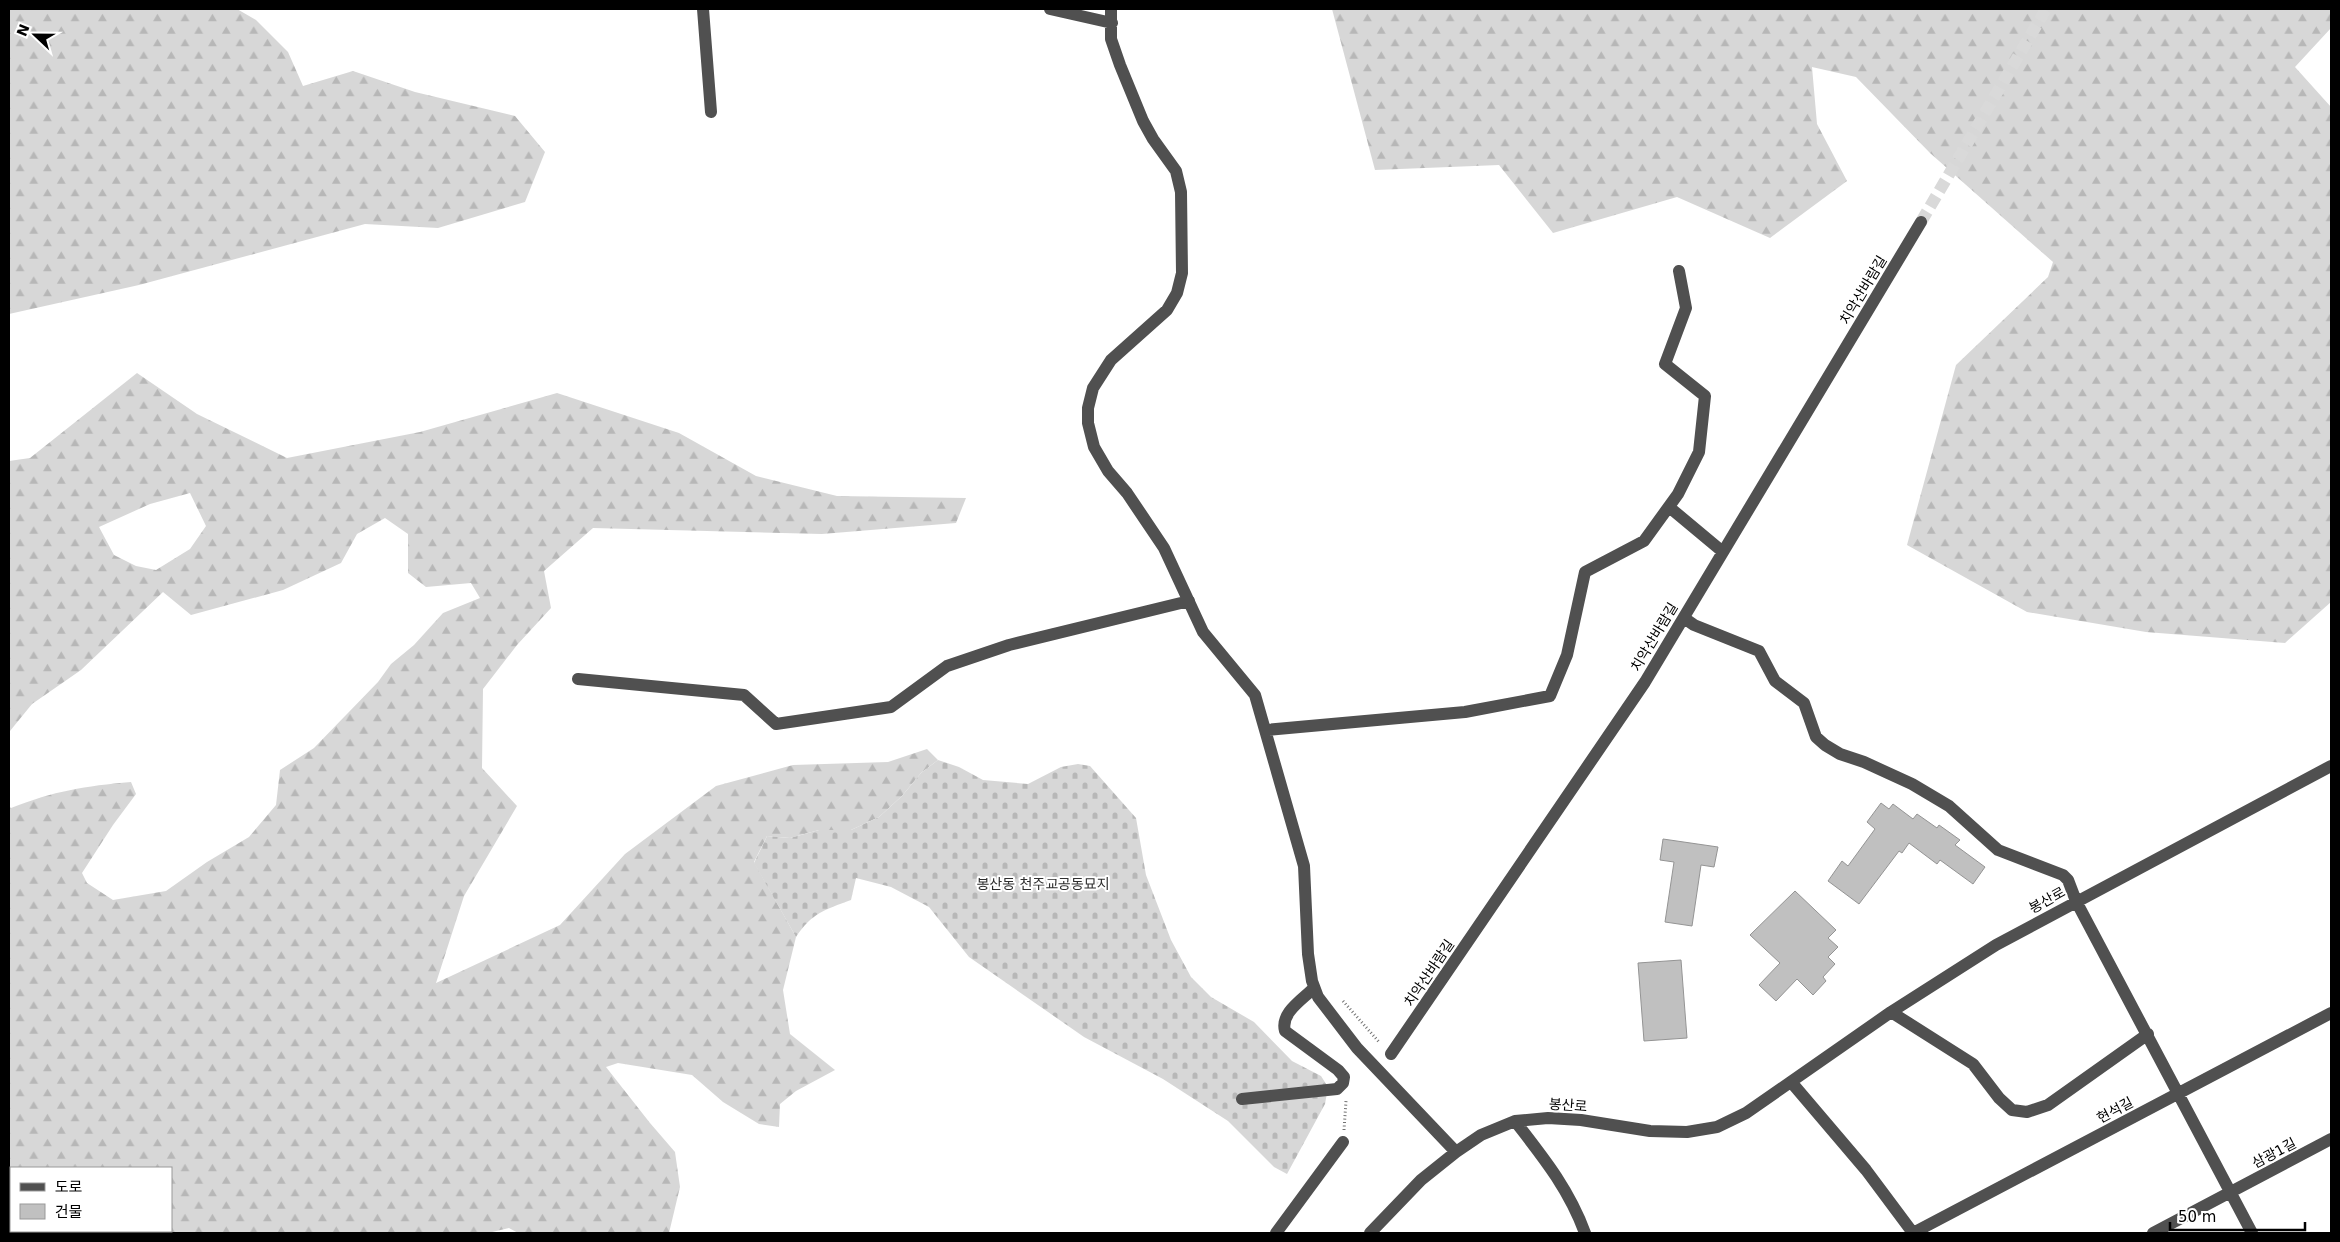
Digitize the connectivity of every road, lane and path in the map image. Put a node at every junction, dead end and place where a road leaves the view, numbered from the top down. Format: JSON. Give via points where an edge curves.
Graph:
{"nodes":[{"id":1,"x":703,"y":9,"type":"edge"},
{"id":2,"x":1050,"y":9,"type":"edge"},
{"id":3,"x":1111,"y":9,"type":"edge"},
{"id":4,"x":1112,"y":23,"type":"junction"},
{"id":5,"x":712,"y":112,"type":"dead end"},
{"id":6,"x":1921,"y":222,"type":"tunnel mouth"},
{"id":7,"x":1679,"y":271,"type":"dead end"},
{"id":8,"x":1669,"y":507,"type":"junction"},
{"id":9,"x":1723,"y":552,"type":"junction"},
{"id":10,"x":1189,"y":601,"type":"junction"},
{"id":11,"x":1684,"y":618,"type":"junction"},
{"id":12,"x":578,"y":679,"type":"dead end"},
{"id":13,"x":1266,"y":730,"type":"junction"},
{"id":14,"x":2331,"y":766,"type":"edge"},
{"id":15,"x":2076,"y":901,"type":"junction"},
{"id":16,"x":1314,"y":988,"type":"junction"},
{"id":17,"x":1340,"y":998,"type":"dead end"},
{"id":18,"x":1891,"y":1012,"type":"junction"},
{"id":19,"x":2331,"y":1013,"type":"edge"},
{"id":20,"x":2148,"y":1034,"type":"junction"},
{"id":21,"x":1391,"y":1054,"type":"joint"},
{"id":22,"x":1792,"y":1083,"type":"junction"},
{"id":23,"x":1343,"y":1084,"type":"junction"},
{"id":24,"x":2179,"y":1094,"type":"junction"},
{"id":25,"x":1242,"y":1100,"type":"dead end"},
{"id":26,"x":1515,"y":1121,"type":"junction"},
{"id":27,"x":2331,"y":1139,"type":"edge"},
{"id":28,"x":1343,"y":1142,"type":"joint"},
{"id":29,"x":1456,"y":1152,"type":"junction"},
{"id":30,"x":2231,"y":1193,"type":"junction"},
{"id":31,"x":1276,"y":1233,"type":"edge"},
{"id":32,"x":1370,"y":1233,"type":"edge"},
{"id":33,"x":1585,"y":1233,"type":"edge"},
{"id":34,"x":1913,"y":1233,"type":"edge"},
{"id":35,"x":2153,"y":1233,"type":"edge"},
{"id":36,"x":2252,"y":1233,"type":"edge"}],
"edges":[{"from":1,"to":5,"type":"street"},
{"from":2,"to":4,"type":"street"},
{"from":3,"to":4,"type":"street"},
{"from":4,"to":10,"type":"street","via":[[1111,38],[1144,120],[1176,171],[1181,192],[1182,273],[1177,293],[1167,310],[1111,360],[1099,377],[1088,408],[1088,423],[1094,447],[1164,548]]},
{"from":6,"to":9,"type":"street","name":"치악산바람길"},
{"from":7,"to":8,"type":"street","via":[[1686,308],[1665,364],[1705,396],[1700,452]]},
{"from":8,"to":9,"type":"street"},
{"from":8,"to":13,"type":"street","via":[[1644,541],[1585,572],[1567,655],[1550,696],[1465,712]]},
{"from":9,"to":11,"type":"street","name":"치악산바람길"},
{"from":10,"to":12,"type":"street","via":[[1009,645],[947,666],[891,706],[776,724],[744,695]]},
{"from":10,"to":13,"type":"street","via":[[1203,632],[1255,695]]},
{"from":11,"to":15,"type":"street","via":[[1760,651],[1775,681],[1804,703],[1816,737],[1825,745],[1912,784],[1941,801],[1998,850],[2063,875]]},
{"from":11,"to":21,"type":"street","name":"치악산바람길","via":[[1646,682]]},
{"from":13,"to":16,"type":"street","via":[[1304,866],[1308,954]]},
{"from":14,"to":15,"type":"street","name":"봉산로"},
{"from":15,"to":18,"type":"street","name":"봉산로","via":[[1996,945]]},
{"from":15,"to":20,"type":"street"},
{"from":16,"to":23,"type":"street","via":[[1286,1016],[1283,1026],[1285,1032],[1338,1070],[1344,1076]]},
{"from":16,"to":29,"type":"street","via":[[1357,1048]]},
{"from":17,"to":21,"type":"path"},
{"from":18,"to":20,"type":"street","via":[[1973,1064],[2012,1110],[2027,1112],[2048,1105]]},
{"from":18,"to":22,"type":"street","name":"봉산로"},
{"from":19,"to":24,"type":"street","name":"현석길"},
{"from":20,"to":24,"type":"street"},
{"from":22,"to":26,"type":"street","name":"봉산로","via":[[1746,1113],[1716,1126],[1687,1132],[1650,1132],[1581,1120]]},
{"from":22,"to":34,"type":"street","via":[[1866,1170]]},
{"from":23,"to":25,"type":"street","via":[[1337,1089]]},
{"from":23,"to":28,"type":"path","via":[[1346,1092]]},
{"from":24,"to":30,"type":"street"},
{"from":24,"to":34,"type":"street","name":"현석길"},
{"from":26,"to":29,"type":"street","name":"봉산로","via":[[1481,1135]]},
{"from":26,"to":33,"type":"street","via":[[1553,1169],[1575,1206]]},
{"from":27,"to":30,"type":"street","name":"삼광1길"},
{"from":28,"to":31,"type":"street"},
{"from":29,"to":32,"type":"street","name":"봉산로","via":[[1421,1180]]},
{"from":30,"to":35,"type":"street","name":"삼광1길"},
{"from":30,"to":36,"type":"street"}]}
